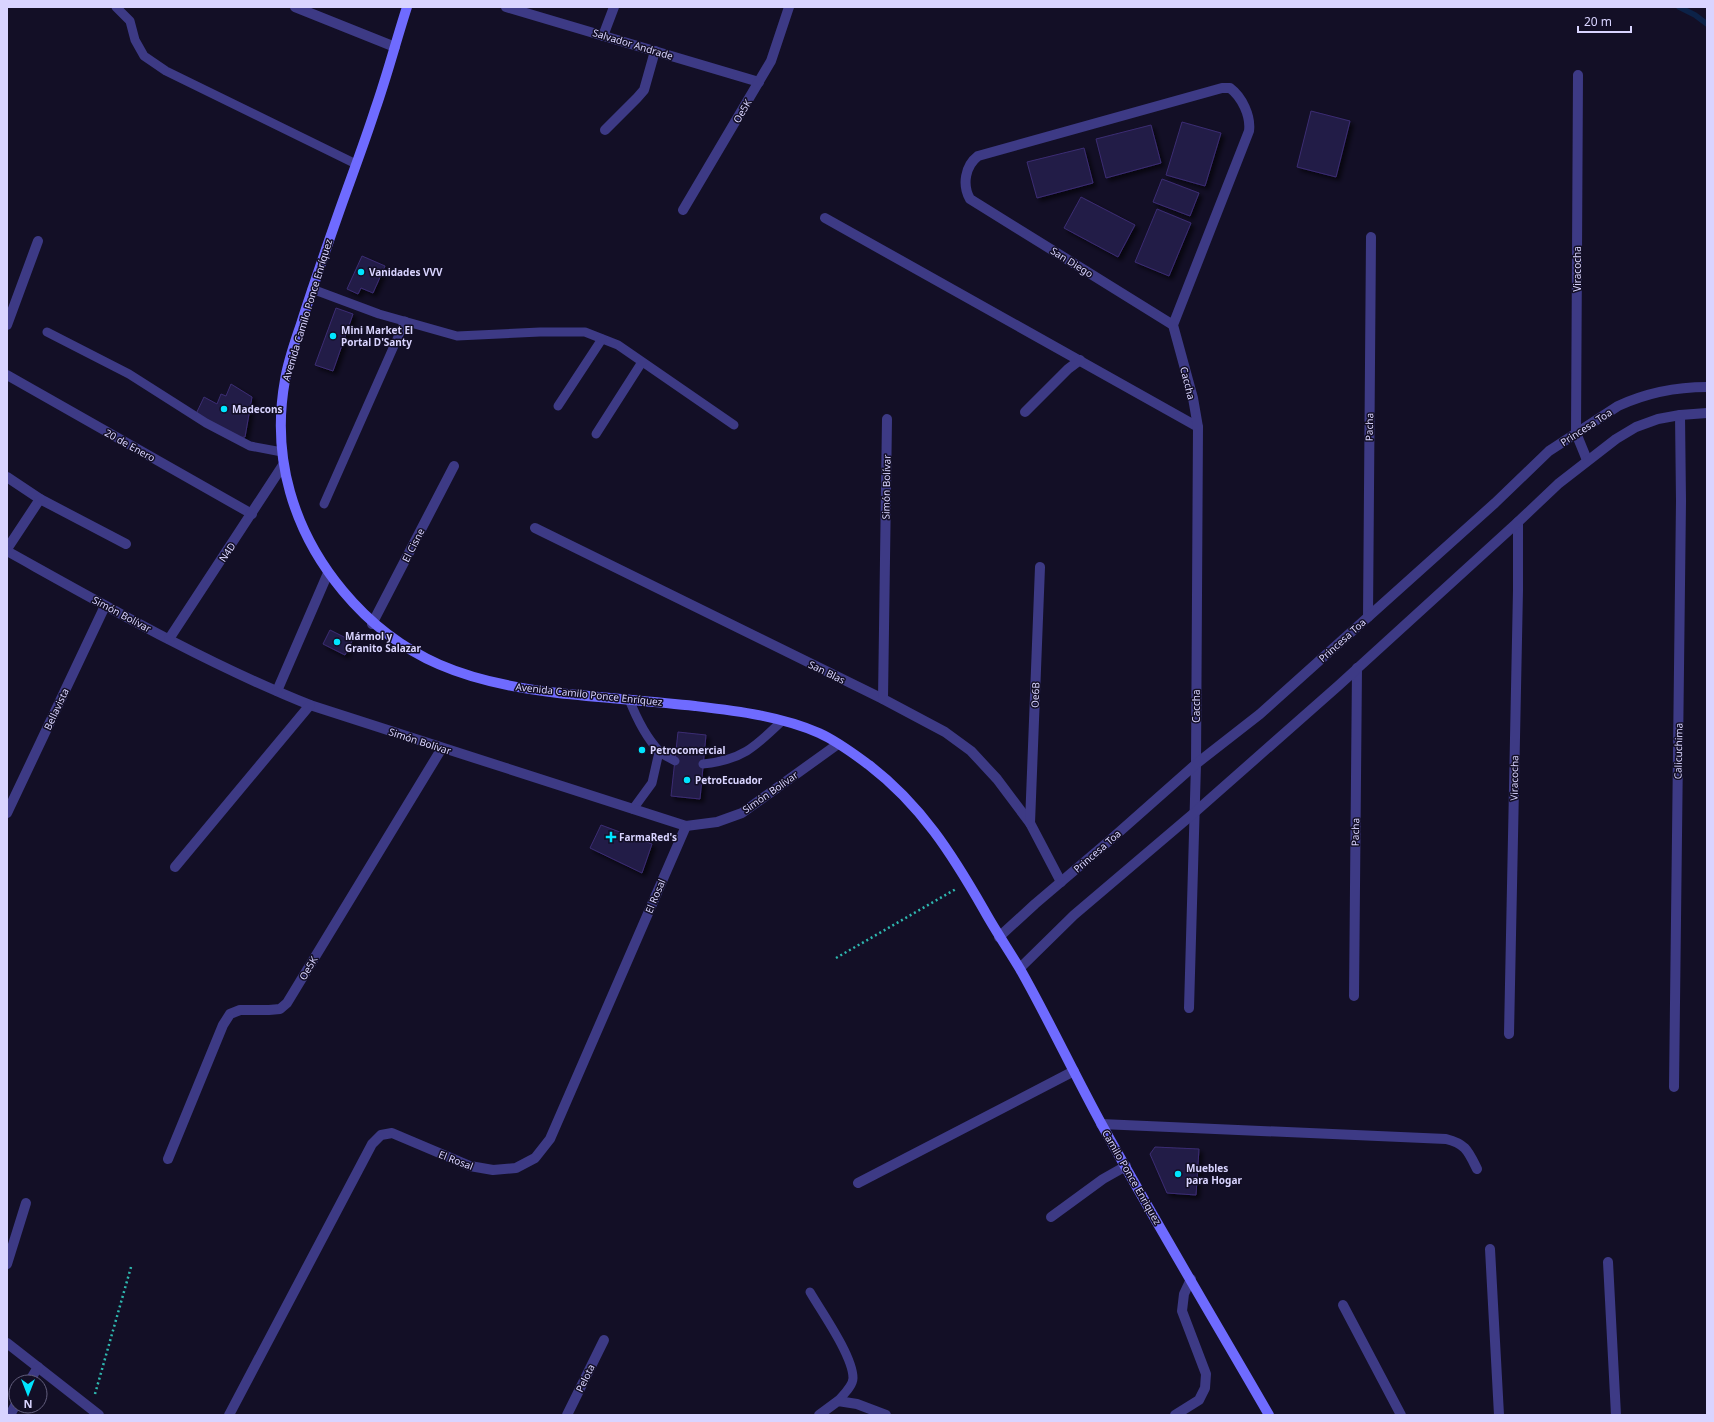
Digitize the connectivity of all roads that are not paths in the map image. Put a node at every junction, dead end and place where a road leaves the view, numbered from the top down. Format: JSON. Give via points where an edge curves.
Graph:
{"nodes":[{"id":1,"x":116,"y":7,"type":"edge"},
{"id":2,"x":295,"y":7,"type":"edge"},
{"id":3,"x":407,"y":7,"type":"edge"},
{"id":4,"x":506,"y":7,"type":"edge"},
{"id":5,"x":614,"y":7,"type":"edge"},
{"id":6,"x":789,"y":7,"type":"edge"},
{"id":7,"x":603,"y":36,"type":"junction"},
{"id":8,"x":394,"y":47,"type":"junction"},
{"id":9,"x":655,"y":51,"type":"junction"},
{"id":10,"x":1578,"y":75,"type":"dead end"},
{"id":11,"x":759,"y":82,"type":"junction"},
{"id":12,"x":605,"y":130,"type":"dead end"},
{"id":13,"x":356,"y":164,"type":"junction"},
{"id":14,"x":682,"y":210,"type":"dead end"},
{"id":15,"x":825,"y":218,"type":"dead end"},
{"id":16,"x":1371,"y":237,"type":"dead end"},
{"id":17,"x":38,"y":241,"type":"dead end"},
{"id":18,"x":312,"y":289,"type":"junction"},
{"id":19,"x":405,"y":321,"type":"junction"},
{"id":20,"x":7,"y":325,"type":"edge"},
{"id":21,"x":1173,"y":325,"type":"junction"},
{"id":22,"x":47,"y":332,"type":"dead end"},
{"id":23,"x":602,"y":339,"type":"junction"},
{"id":24,"x":1080,"y":360,"type":"junction"},
{"id":25,"x":642,"y":362,"type":"junction"},
{"id":26,"x":7,"y":375,"type":"edge"},
{"id":27,"x":1707,"y":387,"type":"edge"},
{"id":28,"x":558,"y":406,"type":"dead end"},
{"id":29,"x":1025,"y":412,"type":"dead end"},
{"id":30,"x":1707,"y":414,"type":"edge"},
{"id":31,"x":1680,"y":415,"type":"junction"},
{"id":32,"x":887,"y":419,"type":"dead end"},
{"id":33,"x":734,"y":425,"type":"dead end"},
{"id":34,"x":1198,"y":427,"type":"junction"},
{"id":35,"x":1576,"y":433,"type":"junction"},
{"id":36,"x":596,"y":434,"type":"dead end"},
{"id":37,"x":282,"y":452,"type":"junction"},
{"id":38,"x":1587,"y":460,"type":"junction"},
{"id":39,"x":283,"y":465,"type":"junction"},
{"id":40,"x":454,"y":466,"type":"dead end"},
{"id":41,"x":7,"y":477,"type":"edge"},
{"id":42,"x":40,"y":499,"type":"junction"},
{"id":43,"x":324,"y":504,"type":"dead end"},
{"id":44,"x":252,"y":514,"type":"junction"},
{"id":45,"x":1518,"y":522,"type":"junction"},
{"id":46,"x":536,"y":528,"type":"dead end"},
{"id":47,"x":126,"y":544,"type":"dead end"},
{"id":48,"x":7,"y":550,"type":"edge"},
{"id":49,"x":1040,"y":567,"type":"dead end"},
{"id":50,"x":328,"y":573,"type":"junction"},
{"id":51,"x":105,"y":606,"type":"junction"},
{"id":52,"x":1368,"y":617,"type":"junction"},
{"id":53,"x":372,"y":624,"type":"junction"},
{"id":54,"x":169,"y":639,"type":"junction"},
{"id":55,"x":1357,"y":668,"type":"junction"},
{"id":56,"x":277,"y":691,"type":"junction"},
{"id":57,"x":629,"y":699,"type":"junction"},
{"id":58,"x":883,"y":699,"type":"junction"},
{"id":59,"x":310,"y":705,"type":"junction"},
{"id":60,"x":782,"y":721,"type":"junction"},
{"id":61,"x":838,"y":744,"type":"junction"},
{"id":62,"x":442,"y":748,"type":"junction"},
{"id":63,"x":659,"y":752,"type":"junction"},
{"id":64,"x":675,"y":761,"type":"dead end"},
{"id":65,"x":703,"y":764,"type":"dead end"},
{"id":66,"x":1196,"y":764,"type":"junction"},
{"id":67,"x":633,"y":809,"type":"junction"},
{"id":68,"x":7,"y":813,"type":"edge"},
{"id":69,"x":1194,"y":813,"type":"junction"},
{"id":70,"x":1030,"y":823,"type":"junction"},
{"id":71,"x":686,"y":826,"type":"junction"},
{"id":72,"x":175,"y":867,"type":"dead end"},
{"id":73,"x":1060,"y":882,"type":"junction"},
{"id":74,"x":999,"y":937,"type":"junction"},
{"id":75,"x":1020,"y":968,"type":"junction"},
{"id":76,"x":1354,"y":996,"type":"dead end"},
{"id":77,"x":1189,"y":1008,"type":"dead end"},
{"id":78,"x":1509,"y":1034,"type":"dead end"},
{"id":79,"x":1074,"y":1071,"type":"junction"},
{"id":80,"x":1674,"y":1087,"type":"dead end"},
{"id":81,"x":1102,"y":1124,"type":"junction"},
{"id":82,"x":168,"y":1158,"type":"dead end"},
{"id":83,"x":1126,"y":1166,"type":"junction"},
{"id":84,"x":1477,"y":1169,"type":"dead end"},
{"id":85,"x":858,"y":1183,"type":"dead end"},
{"id":86,"x":26,"y":1203,"type":"dead end"},
{"id":87,"x":1051,"y":1217,"type":"dead end"},
{"id":88,"x":1490,"y":1249,"type":"dead end"},
{"id":89,"x":1608,"y":1262,"type":"dead end"},
{"id":90,"x":7,"y":1264,"type":"edge"},
{"id":91,"x":1191,"y":1279,"type":"junction"},
{"id":92,"x":810,"y":1292,"type":"dead end"},
{"id":93,"x":1343,"y":1306,"type":"dead end"},
{"id":94,"x":604,"y":1340,"type":"dead end"},
{"id":95,"x":7,"y":1342,"type":"edge"},
{"id":96,"x":38,"y":1367,"type":"junction"},
{"id":97,"x":34,"y":1374,"type":"edge"},
{"id":98,"x":838,"y":1401,"type":"junction"},
{"id":99,"x":99,"y":1415,"type":"edge"},
{"id":100,"x":229,"y":1415,"type":"edge"},
{"id":101,"x":567,"y":1415,"type":"edge"},
{"id":102,"x":819,"y":1415,"type":"edge"},
{"id":103,"x":886,"y":1415,"type":"edge"},
{"id":104,"x":1175,"y":1415,"type":"edge"},
{"id":105,"x":1268,"y":1415,"type":"edge"},
{"id":106,"x":1401,"y":1415,"type":"edge"},
{"id":107,"x":1499,"y":1415,"type":"edge"},
{"id":108,"x":1616,"y":1415,"type":"edge"}],
"edges":[{"from":1,"to":13,"type":"lane","via":[[130,21],[135,40],[144,56],[166,71]]},
{"from":2,"to":8,"type":"street"},
{"from":3,"to":8,"type":"main road","name":"Avenida Camilo Ponce Enríquez"},
{"from":4,"to":7,"type":"street","name":"Salvador Andrade"},
{"from":5,"to":7,"type":"street"},
{"from":6,"to":11,"type":"street","name":"Oe5K","via":[[771,61]]},
{"from":7,"to":9,"type":"street","name":"Salvador Andrade"},
{"from":8,"to":13,"type":"main road","name":"Avenida Camilo Ponce Enríquez","via":[[375,113]]},
{"from":9,"to":11,"type":"street","name":"Salvador Andrade"},
{"from":9,"to":12,"type":"street","via":[[644,90]]},
{"from":10,"to":35,"type":"street","name":"Viracocha"},
{"from":11,"to":14,"type":"street","name":"Oe5K"},
{"from":13,"to":18,"type":"main road","name":"Avenida Camilo Ponce Enríquez"},
{"from":15,"to":24,"type":"street"},
{"from":16,"to":52,"type":"street","name":"Pacha"},
{"from":17,"to":20,"type":"street"},
{"from":18,"to":19,"type":"lane"},
{"from":18,"to":37,"type":"main road","name":"Avenida Camilo Ponce Enríquez","via":[[284,384],[280,418]]},
{"from":19,"to":23,"type":"lane","via":[[457,336],[585,332]]},
{"from":19,"to":43,"type":"lane"},
{"from":21,"to":21,"type":"street","name":"San Diego","via":[[970,199],[966,185],[971,162],[978,156],[1222,88],[1230,88],[1236,92],[1248,117],[1249,131]]},
{"from":21,"to":34,"type":"street","name":"Caccha","via":[[1193,398]]},
{"from":22,"to":37,"type":"lane","via":[[129,374],[206,423],[250,446]]},
{"from":23,"to":25,"type":"lane","via":[[618,345]]},
{"from":23,"to":28,"type":"lane"},
{"from":24,"to":29,"type":"street"},
{"from":24,"to":34,"type":"street"},
{"from":25,"to":33,"type":"lane"},
{"from":25,"to":36,"type":"lane"},
{"from":26,"to":44,"type":"street","name":"20 de Enero"},
{"from":27,"to":35,"type":"street","name":"Princesa Toa","via":[[1664,390],[1630,400]]},
{"from":30,"to":31,"type":"street"},
{"from":31,"to":38,"type":"street","via":[[1636,427]]},
{"from":31,"to":80,"type":"street","name":"Calicuchima"},
{"from":32,"to":58,"type":"street","name":"Simón Bolívar"},
{"from":34,"to":66,"type":"street","name":"Caccha"},
{"from":35,"to":38,"type":"street","name":"Viracocha"},
{"from":35,"to":52,"type":"street","name":"Princesa Toa","via":[[1549,451]]},
{"from":37,"to":39,"type":"main road","name":"Avenida Camilo Ponce Enríquez"},
{"from":38,"to":45,"type":"street"},
{"from":39,"to":44,"type":"street","name":"N4D"},
{"from":39,"to":50,"type":"main road","name":"Avenida Camilo Ponce Enríquez","via":[[294,507]]},
{"from":40,"to":53,"type":"street","name":"El Cisne"},
{"from":41,"to":42,"type":"street"},
{"from":42,"to":47,"type":"street"},
{"from":42,"to":48,"type":"street"},
{"from":44,"to":54,"type":"street","name":"N4D"},
{"from":45,"to":55,"type":"street"},
{"from":45,"to":78,"type":"street","name":"Viracocha"},
{"from":46,"to":58,"type":"street","name":"San Blas"},
{"from":48,"to":51,"type":"street","name":"Simón Bolívar"},
{"from":49,"to":70,"type":"street","name":"Oe6B"},
{"from":50,"to":53,"type":"main road","name":"Avenida Camilo Ponce Enríquez"},
{"from":50,"to":56,"type":"street"},
{"from":51,"to":54,"type":"street","name":"Simón Bolívar"},
{"from":51,"to":68,"type":"street","name":"Bellavista"},
{"from":52,"to":66,"type":"street","name":"Princesa Toa","via":[[1260,714]]},
{"from":53,"to":57,"type":"main road","name":"Avenida Camilo Ponce Enríquez","via":[[417,655],[450,670],[521,688]]},
{"from":54,"to":56,"type":"street","name":"Simón Bolívar"},
{"from":55,"to":69,"type":"street"},
{"from":55,"to":76,"type":"street","name":"Pacha"},
{"from":56,"to":59,"type":"street","name":"Simón Bolívar"},
{"from":57,"to":60,"type":"main road","name":"Avenida Camilo Ponce Enríquez","via":[[712,708],[767,716]]},
{"from":57,"to":63,"type":"lane","via":[[644,732]]},
{"from":58,"to":70,"type":"street","name":"San Blas","via":[[945,732],[971,751],[997,779]]},
{"from":59,"to":62,"type":"street","name":"Simón Bolívar"},
{"from":59,"to":72,"type":"street"},
{"from":60,"to":61,"type":"main road","name":"Avenida Camilo Ponce Enríquez","via":[[823,734]]},
{"from":60,"to":65,"type":"lane","via":[[762,742],[741,755],[723,762]]},
{"from":61,"to":71,"type":"street","name":"Simón Bolívar","via":[[742,813],[717,822]]},
{"from":61,"to":74,"type":"main road","name":"Avenida Camilo Ponce Enríquez","via":[[892,784],[934,829]]},
{"from":62,"to":67,"type":"street","name":"Simón Bolívar"},
{"from":62,"to":82,"type":"street","name":"Oe5K","via":[[287,1003],[280,1009],[240,1010],[230,1014],[223,1025]]},
{"from":63,"to":64,"type":"lane"},
{"from":63,"to":67,"type":"lane","via":[[652,783]]},
{"from":66,"to":69,"type":"street","name":"Caccha"},
{"from":66,"to":73,"type":"street","name":"Princesa Toa"},
{"from":67,"to":71,"type":"street","name":"Simón Bolívar"},
{"from":69,"to":75,"type":"street","via":[[1074,915]]},
{"from":69,"to":77,"type":"street","name":"Caccha"},
{"from":70,"to":73,"type":"street","name":"San Blas"},
{"from":71,"to":100,"type":"street","name":"El Rosal","via":[[550,1139],[535,1158],[516,1168],[493,1170],[470,1166],[392,1133],[381,1135],[372,1144]]},
{"from":73,"to":74,"type":"street","name":"Princesa Toa"},
{"from":74,"to":75,"type":"main road","name":"Camilo Ponce Enrìquez"},
{"from":75,"to":79,"type":"main road","name":"Camilo Ponce Enrìquez"},
{"from":79,"to":81,"type":"main road","name":"Camilo Ponce Enrìquez"},
{"from":79,"to":85,"type":"street"},
{"from":81,"to":83,"type":"main road","name":"Camilo Ponce Enrìquez"},
{"from":81,"to":84,"type":"street","via":[[1446,1139],[1458,1142],[1467,1149]]},
{"from":83,"to":87,"type":"street","via":[[1103,1179]]},
{"from":83,"to":91,"type":"main road","name":"Camilo Ponce Enrìquez"},
{"from":86,"to":90,"type":"street"},
{"from":88,"to":107,"type":"street"},
{"from":89,"to":108,"type":"street"},
{"from":91,"to":104,"type":"street","via":[[1184,1294],[1182,1311],[1206,1374],[1205,1388],[1199,1400]]},
{"from":91,"to":105,"type":"main road","name":"Camilo Ponce Enrìquez"},
{"from":92,"to":98,"type":"lane","via":[[849,1362],[853,1378],[849,1388]]},
{"from":93,"to":106,"type":"street"},
{"from":94,"to":101,"type":"street","name":"Pelota"},
{"from":95,"to":96,"type":"street"},
{"from":96,"to":97,"type":"street"},
{"from":96,"to":99,"type":"street"},
{"from":98,"to":102,"type":"street"},
{"from":98,"to":103,"type":"street","via":[[857,1404]]}]}
